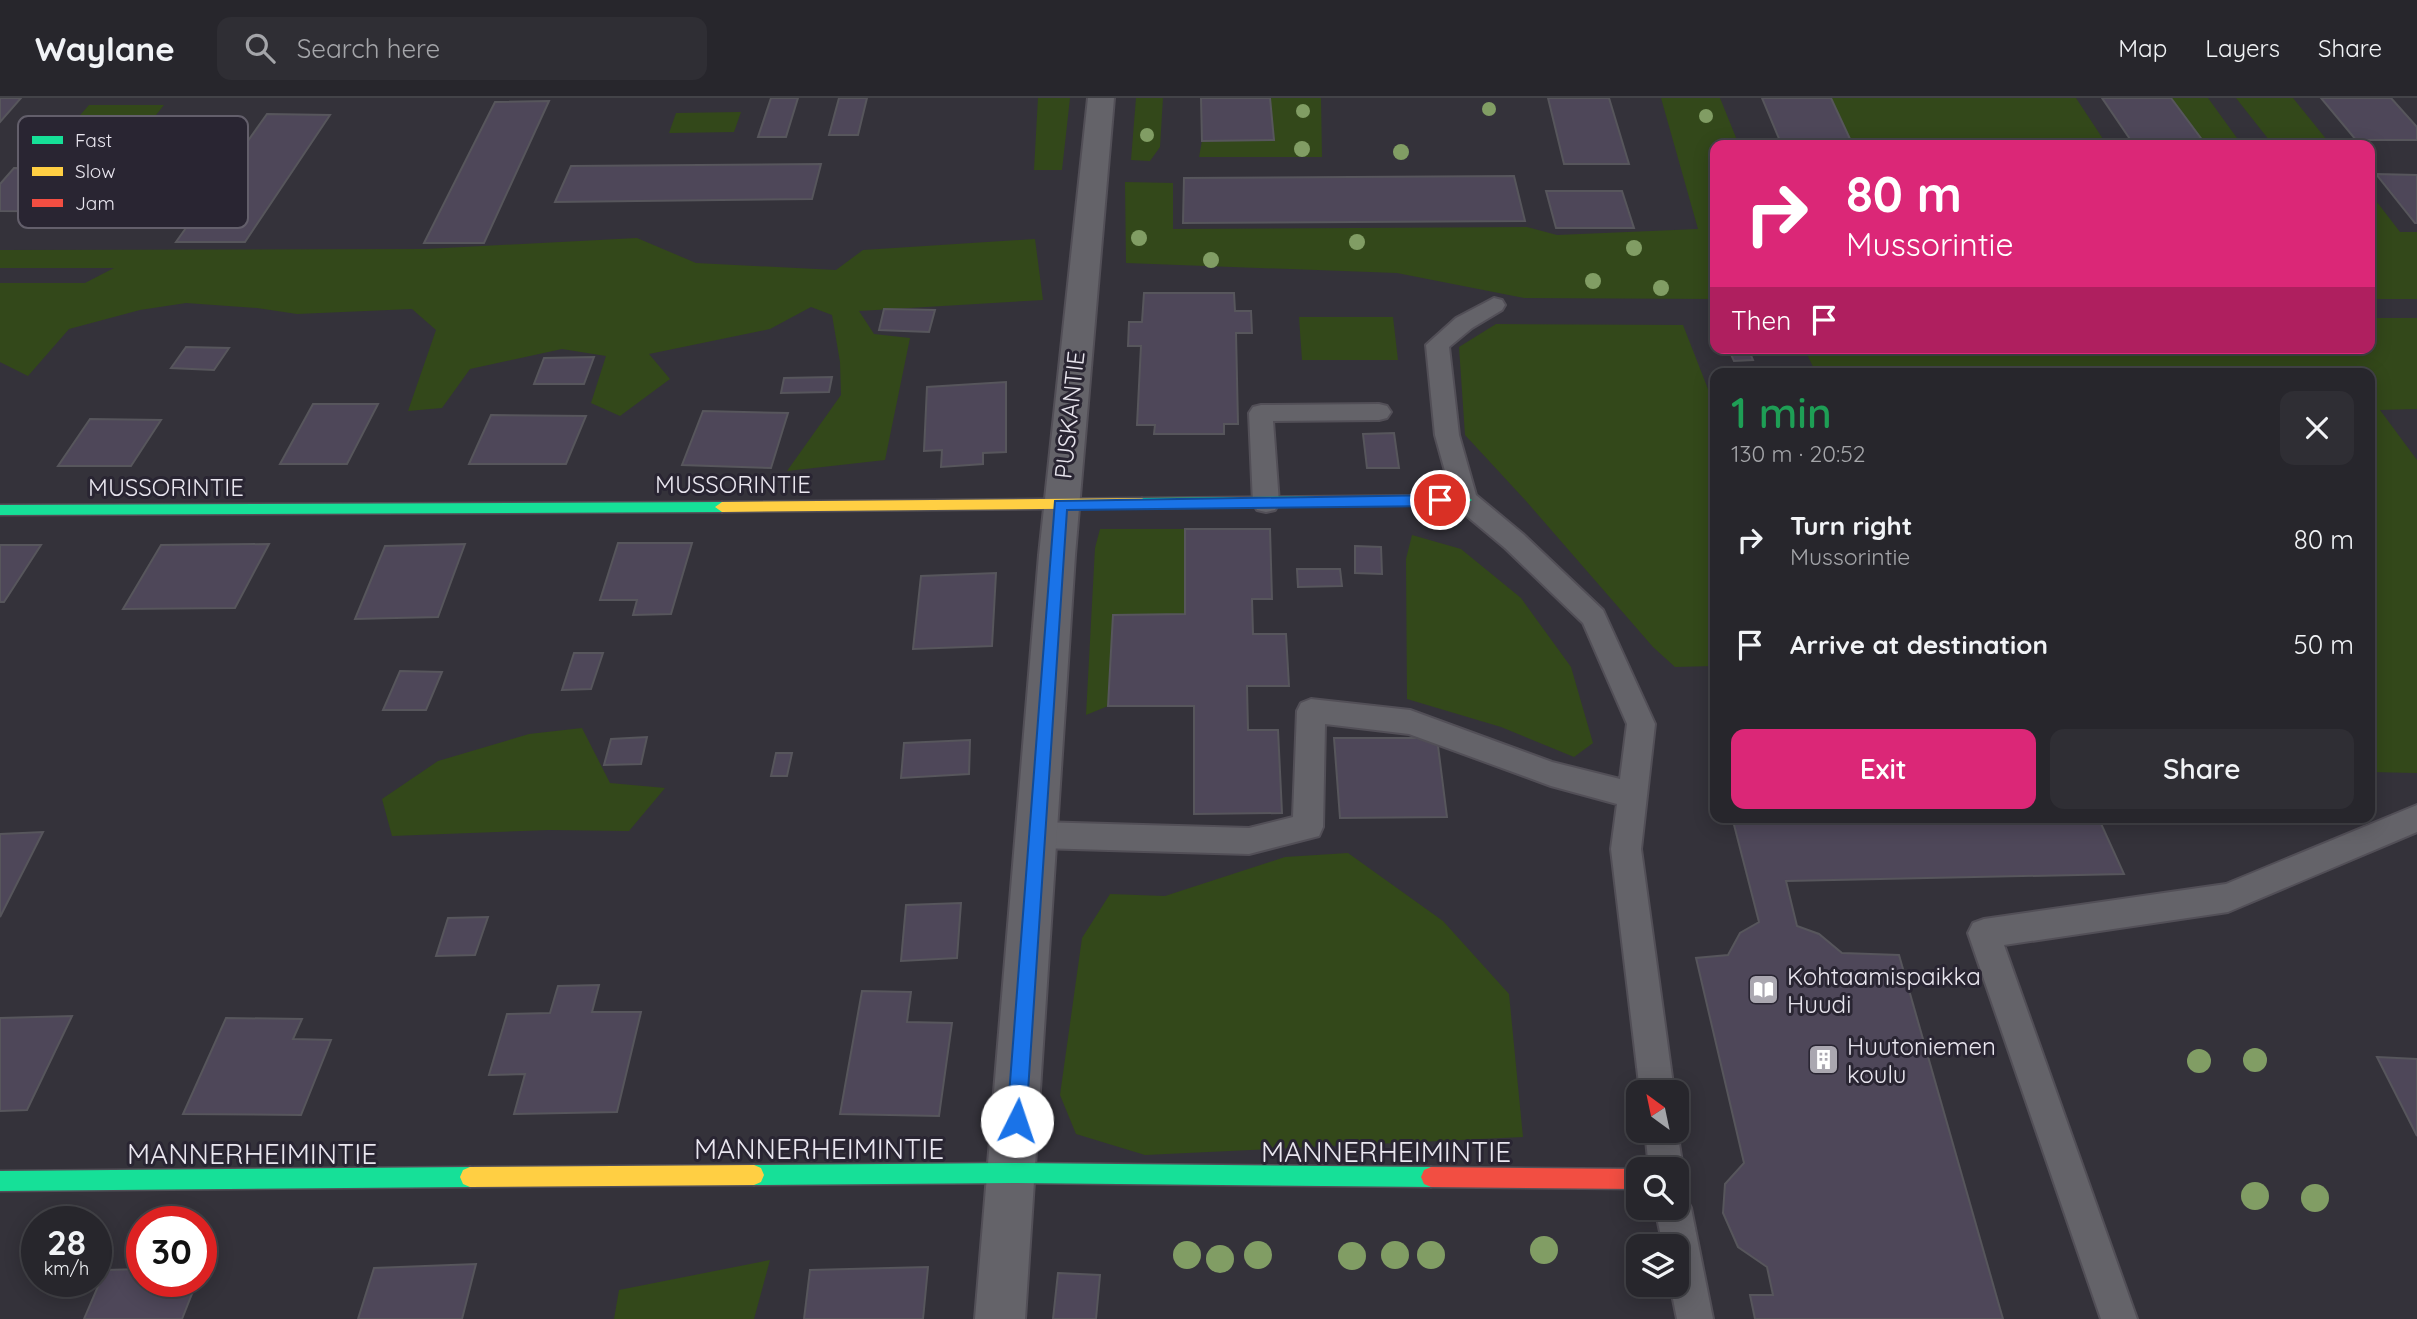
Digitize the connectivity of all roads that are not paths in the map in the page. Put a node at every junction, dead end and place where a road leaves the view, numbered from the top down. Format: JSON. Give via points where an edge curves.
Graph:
{"nodes":[{"id":1,"x":1101,"y":98,"type":"edge"},
{"id":2,"x":1494,"y":305,"type":"dead end"},
{"id":3,"x":1379,"y":412,"type":"dead end"},
{"id":4,"x":1465,"y":500,"type":"junction"},
{"id":5,"x":1266,"y":503,"type":"junction"},
{"id":6,"x":1060,"y":505,"type":"junction"},
{"id":7,"x":0,"y":510,"type":"edge"},
{"id":8,"x":1632,"y":796,"type":"junction"},
{"id":9,"x":2417,"y":818,"type":"edge"},
{"id":10,"x":1038,"y":835,"type":"junction"},
{"id":11,"x":1655,"y":1080,"type":"edge"},
{"id":12,"x":1013,"y":1173,"type":"junction"},
{"id":13,"x":1626,"y":1179,"type":"edge"},
{"id":14,"x":0,"y":1181,"type":"edge"},
{"id":15,"x":1675,"y":1220,"type":"edge"},
{"id":16,"x":1000,"y":1319,"type":"edge"},
{"id":17,"x":1695,"y":1319,"type":"edge"},
{"id":18,"x":2119,"y":1319,"type":"edge"}],
"edges":[{"from":1,"to":6,"type":"street","name":"PUSKANTIE"},
{"from":2,"to":4,"type":"lane","via":[[1437,345],[1447,435]]},
{"from":3,"to":5,"type":"lane","via":[[1261,413]]},
{"from":4,"to":5,"type":"street","name":"MUSSORINTIE"},
{"from":4,"to":8,"type":"lane","via":[[1594,617],[1641,723]]},
{"from":5,"to":6,"type":"street","name":"MUSSORINTIE"},
{"from":6,"to":7,"type":"street","name":"MUSSORINTIE"},
{"from":6,"to":10,"type":"street","name":"PUSKANTIE"},
{"from":8,"to":10,"type":"lane","via":[[1551,774],[1410,722],[1311,711],[1308,827],[1249,841]]},
{"from":8,"to":11,"type":"lane","via":[[1626,849]]},
{"from":9,"to":18,"type":"lane","via":[[2228,898],[1984,933]]},
{"from":10,"to":12,"type":"street","name":"PUSKANTIE"},
{"from":12,"to":13,"type":"street","name":"MANNERHEIMINTIE"},
{"from":12,"to":14,"type":"street","name":"MANNERHEIMINTIE"},
{"from":12,"to":16,"type":"street","name":"PUSKANTIE"},
{"from":15,"to":17,"type":"lane"}]}
